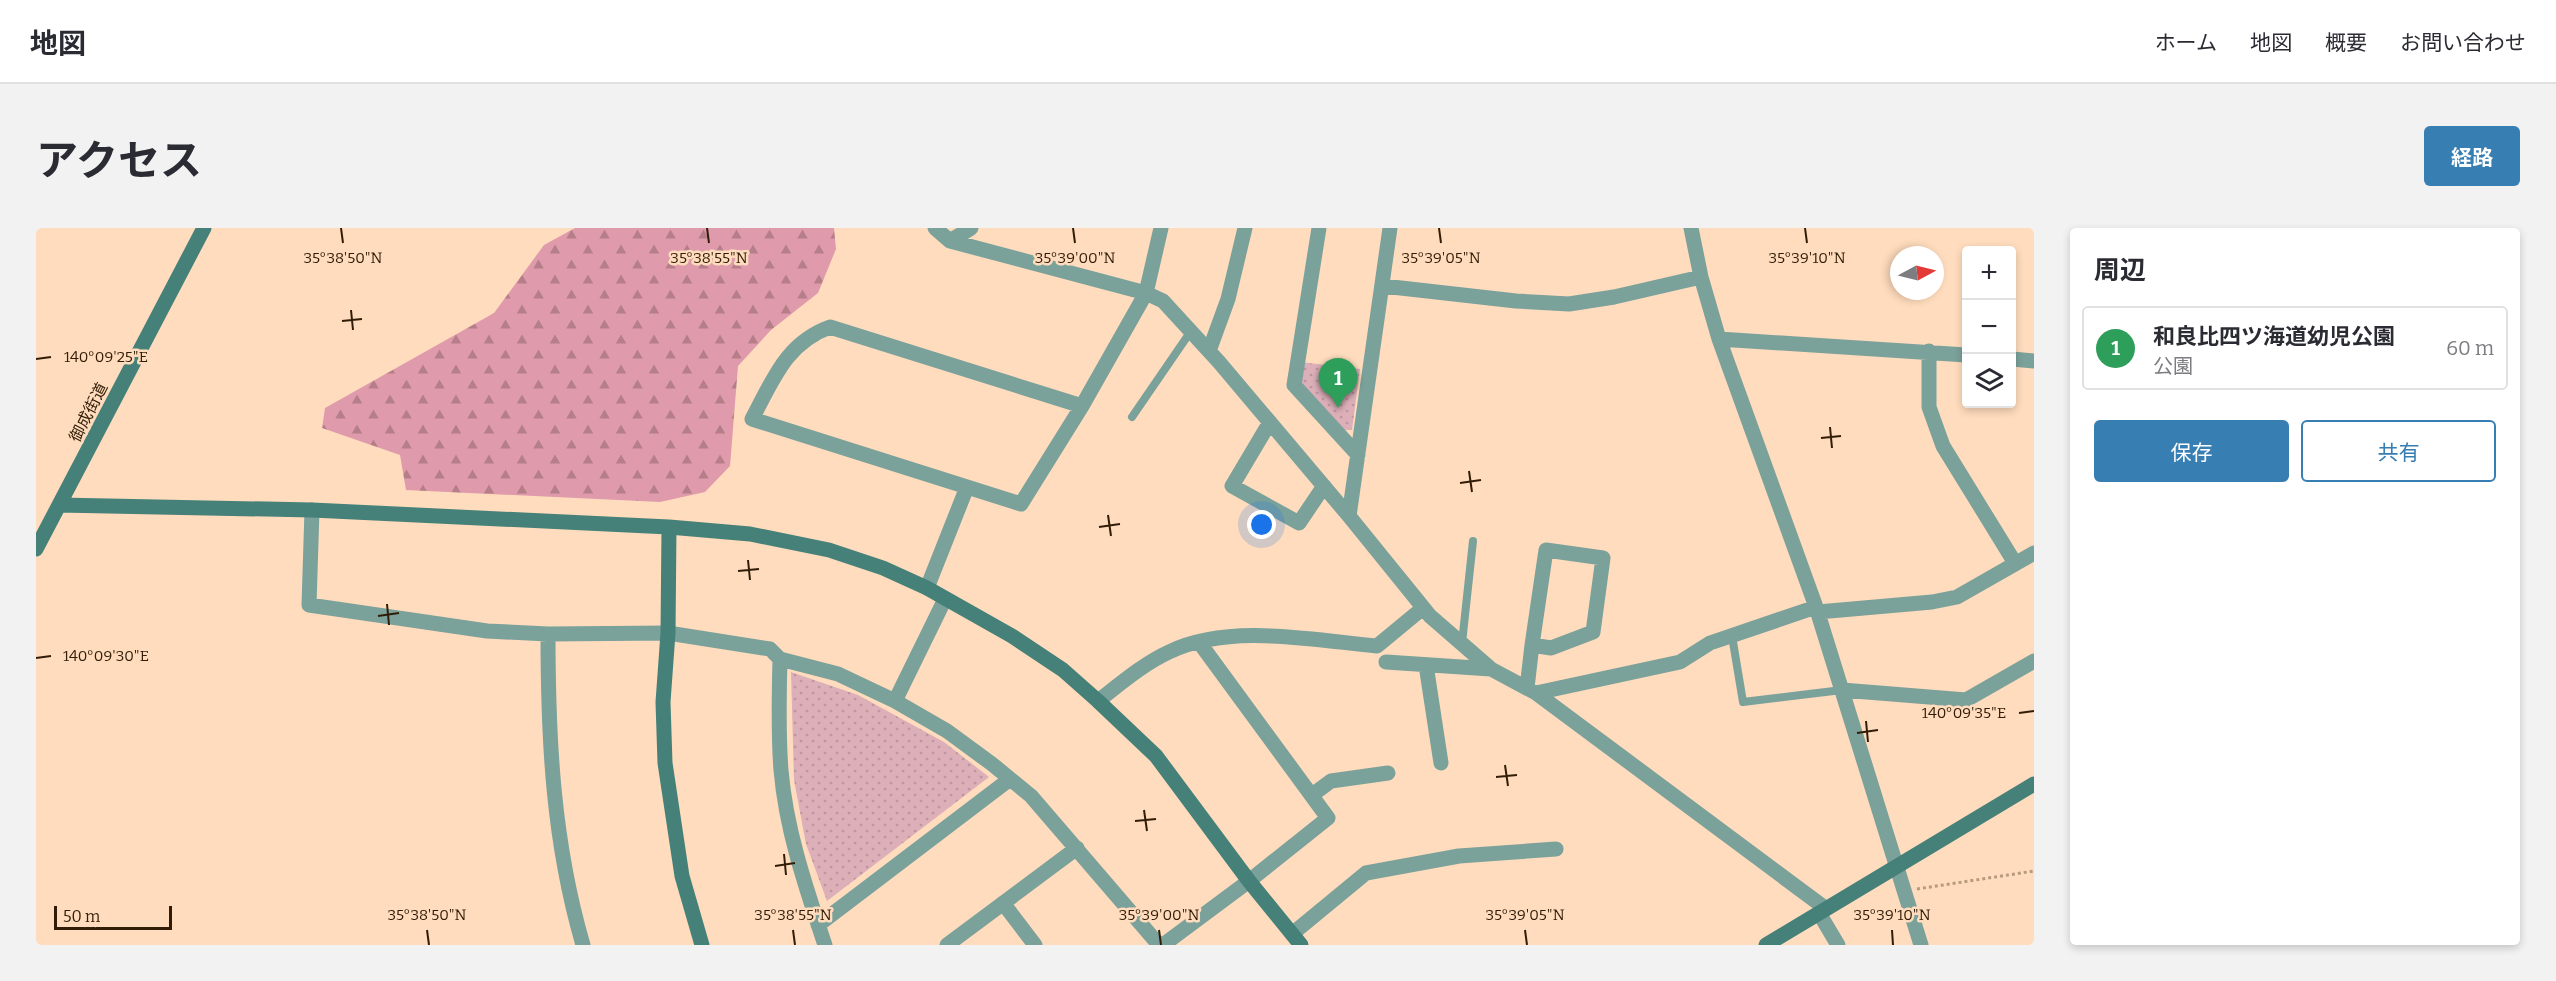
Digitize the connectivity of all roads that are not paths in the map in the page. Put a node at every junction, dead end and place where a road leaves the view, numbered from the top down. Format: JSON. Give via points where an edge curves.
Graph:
{"nodes":[{"id":1,"x":204,"y":228,"type":"edge"},
{"id":2,"x":935,"y":228,"type":"edge"},
{"id":3,"x":971,"y":228,"type":"edge"},
{"id":4,"x":1161,"y":228,"type":"edge"},
{"id":5,"x":1245,"y":228,"type":"edge"},
{"id":6,"x":1318,"y":228,"type":"edge"},
{"id":7,"x":1390,"y":228,"type":"edge"},
{"id":8,"x":1691,"y":228,"type":"edge"},
{"id":9,"x":951,"y":241,"type":"junction"},
{"id":10,"x":1701,"y":277,"type":"junction"},
{"id":11,"x":1383,"y":286,"type":"junction"},
{"id":12,"x":1146,"y":293,"type":"junction"},
{"id":13,"x":1191,"y":331,"type":"junction"},
{"id":14,"x":1719,"y":339,"type":"junction"},
{"id":15,"x":1209,"y":351,"type":"junction"},
{"id":16,"x":1929,"y":351,"type":"junction"},
{"id":17,"x":1962,"y":355,"type":"edge"},
{"id":18,"x":2016,"y":359,"type":"edge"},
{"id":19,"x":2034,"y":361,"type":"edge"},
{"id":20,"x":1082,"y":406,"type":"junction"},
{"id":21,"x":1132,"y":417,"type":"dead end"},
{"id":22,"x":1270,"y":422,"type":"junction"},
{"id":23,"x":1358,"y":454,"type":"junction"},
{"id":24,"x":1324,"y":486,"type":"junction"},
{"id":25,"x":967,"y":487,"type":"junction"},
{"id":26,"x":59,"y":505,"type":"junction"},
{"id":27,"x":312,"y":510,"type":"junction"},
{"id":28,"x":1349,"y":516,"type":"junction"},
{"id":29,"x":669,"y":527,"type":"junction"},
{"id":30,"x":1473,"y":540,"type":"dead end"},
{"id":31,"x":36,"y":549,"type":"edge"},
{"id":32,"x":2034,"y":553,"type":"edge"},
{"id":33,"x":2015,"y":563,"type":"junction"},
{"id":34,"x":927,"y":588,"type":"junction"},
{"id":35,"x":945,"y":599,"type":"junction"},
{"id":36,"x":1424,"y":608,"type":"junction"},
{"id":37,"x":1817,"y":609,"type":"junction"},
{"id":38,"x":668,"y":633,"type":"junction"},
{"id":39,"x":548,"y":634,"type":"junction"},
{"id":40,"x":1732,"y":636,"type":"junction"},
{"id":41,"x":1198,"y":642,"type":"junction"},
{"id":42,"x":1462,"y":644,"type":"junction"},
{"id":43,"x":1532,"y":645,"type":"junction"},
{"id":44,"x":780,"y":658,"type":"junction"},
{"id":45,"x":1386,"y":662,"type":"dead end"},
{"id":46,"x":2034,"y":662,"type":"edge"},
{"id":47,"x":1426,"y":664,"type":"junction"},
{"id":48,"x":1491,"y":669,"type":"junction"},
{"id":49,"x":1842,"y":690,"type":"junction"},
{"id":50,"x":1532,"y":691,"type":"junction"},
{"id":51,"x":895,"y":700,"type":"junction"},
{"id":52,"x":1098,"y":701,"type":"junction"},
{"id":53,"x":1441,"y":763,"type":"dead end"},
{"id":54,"x":1388,"y":773,"type":"dead end"},
{"id":55,"x":1011,"y":779,"type":"junction"},
{"id":56,"x":2034,"y":784,"type":"edge"},
{"id":57,"x":1312,"y":795,"type":"junction"},
{"id":58,"x":1077,"y":848,"type":"junction"},
{"id":59,"x":1556,"y":849,"type":"dead end"},
{"id":60,"x":1896,"y":866,"type":"junction"},
{"id":61,"x":1249,"y":881,"type":"junction"},
{"id":62,"x":1003,"y":903,"type":"junction"},
{"id":63,"x":1822,"y":911,"type":"junction"},
{"id":64,"x":818,"y":925,"type":"junction"},
{"id":65,"x":1297,"y":940,"type":"edge"},
{"id":66,"x":583,"y":945,"type":"edge"},
{"id":67,"x":702,"y":945,"type":"edge"},
{"id":68,"x":825,"y":945,"type":"edge"},
{"id":69,"x":947,"y":945,"type":"edge"},
{"id":70,"x":1035,"y":945,"type":"edge"},
{"id":71,"x":1161,"y":945,"type":"edge"},
{"id":72,"x":1766,"y":945,"type":"edge"},
{"id":73,"x":1838,"y":945,"type":"edge"},
{"id":74,"x":1921,"y":945,"type":"edge"}],
"edges":[{"from":1,"to":26,"type":"street","name":"御成街道"},
{"from":2,"to":9,"type":"street"},
{"from":3,"to":9,"type":"street"},
{"from":4,"to":12,"type":"street"},
{"from":5,"to":15,"type":"street","via":[[1228,299]]},
{"from":6,"to":23,"type":"street","via":[[1294,385]]},
{"from":7,"to":11,"type":"street"},
{"from":8,"to":10,"type":"street"},
{"from":9,"to":12,"type":"street"},
{"from":10,"to":11,"type":"street","via":[[1569,304]]},
{"from":10,"to":14,"type":"street"},
{"from":11,"to":23,"type":"street"},
{"from":12,"to":13,"type":"street","via":[[1163,301]]},
{"from":12,"to":20,"type":"street"},
{"from":13,"to":15,"type":"street"},
{"from":13,"to":21,"type":"lane"},
{"from":14,"to":16,"type":"street"},
{"from":14,"to":37,"type":"street"},
{"from":15,"to":22,"type":"street"},
{"from":16,"to":17,"type":"street"},
{"from":16,"to":33,"type":"street","via":[[1929,407],[1943,446]]},
{"from":18,"to":19,"type":"street"},
{"from":20,"to":25,"type":"street","via":[[1021,504]]},
{"from":20,"to":25,"type":"street","via":[[830,327],[815,332],[785,358],[752,419]]},
{"from":22,"to":24,"type":"street"},
{"from":22,"to":24,"type":"street","via":[[1232,486],[1299,523]]},
{"from":23,"to":28,"type":"street"},
{"from":24,"to":28,"type":"street"},
{"from":25,"to":34,"type":"street"},
{"from":26,"to":27,"type":"street"},
{"from":26,"to":31,"type":"street","name":"御成街道"},
{"from":27,"to":29,"type":"street"},
{"from":27,"to":39,"type":"street","via":[[309,605],[488,631]]},
{"from":28,"to":36,"type":"street"},
{"from":29,"to":34,"type":"street","via":[[750,534],[830,550]]},
{"from":29,"to":38,"type":"street"},
{"from":30,"to":42,"type":"lane"},
{"from":32,"to":33,"type":"street"},
{"from":33,"to":37,"type":"street","via":[[1957,597]]},
{"from":34,"to":35,"type":"street"},
{"from":35,"to":51,"type":"street"},
{"from":35,"to":52,"type":"street","via":[[1012,636],[1063,670]]},
{"from":36,"to":41,"type":"street","via":[[1377,646],[1257,635]]},
{"from":36,"to":42,"type":"street"},
{"from":37,"to":40,"type":"street"},
{"from":37,"to":49,"type":"street"},
{"from":38,"to":39,"type":"street"},
{"from":38,"to":44,"type":"street","via":[[770,649]]},
{"from":38,"to":67,"type":"street","via":[[663,702],[665,763],[682,876]]},
{"from":39,"to":66,"type":"street","via":[[548,725],[556,819]]},
{"from":40,"to":49,"type":"lane","via":[[1743,702]]},
{"from":40,"to":50,"type":"street","via":[[1710,643],[1680,662]]},
{"from":41,"to":52,"type":"street","via":[[1169,651]]},
{"from":41,"to":57,"type":"street"},
{"from":42,"to":48,"type":"street"},
{"from":43,"to":43,"type":"street","via":[[1546,550],[1603,558],[1593,632],[1551,648]]},
{"from":43,"to":50,"type":"street"},
{"from":44,"to":51,"type":"street","via":[[838,674]]},
{"from":44,"to":64,"type":"street","via":[[781,772],[791,835]]},
{"from":45,"to":47,"type":"street"},
{"from":46,"to":49,"type":"street","via":[[1966,700]]},
{"from":47,"to":48,"type":"street"},
{"from":47,"to":53,"type":"street"},
{"from":48,"to":50,"type":"street"},
{"from":49,"to":60,"type":"street"},
{"from":50,"to":63,"type":"street"},
{"from":51,"to":55,"type":"street","via":[[947,731]]},
{"from":52,"to":61,"type":"street","via":[[1156,756]]},
{"from":54,"to":57,"type":"street","via":[[1331,781]]},
{"from":55,"to":58,"type":"street"},
{"from":55,"to":64,"type":"street"},
{"from":56,"to":60,"type":"street"},
{"from":57,"to":61,"type":"street","via":[[1328,818]]},
{"from":58,"to":62,"type":"street"},
{"from":58,"to":71,"type":"street"},
{"from":59,"to":65,"type":"street","via":[[1459,856],[1366,873]]},
{"from":60,"to":63,"type":"street"},
{"from":60,"to":74,"type":"street"},
{"from":61,"to":65,"type":"street"},
{"from":61,"to":71,"type":"street"},
{"from":62,"to":69,"type":"street"},
{"from":62,"to":70,"type":"street"},
{"from":63,"to":72,"type":"street"},
{"from":63,"to":73,"type":"street"},
{"from":64,"to":68,"type":"street"}]}
